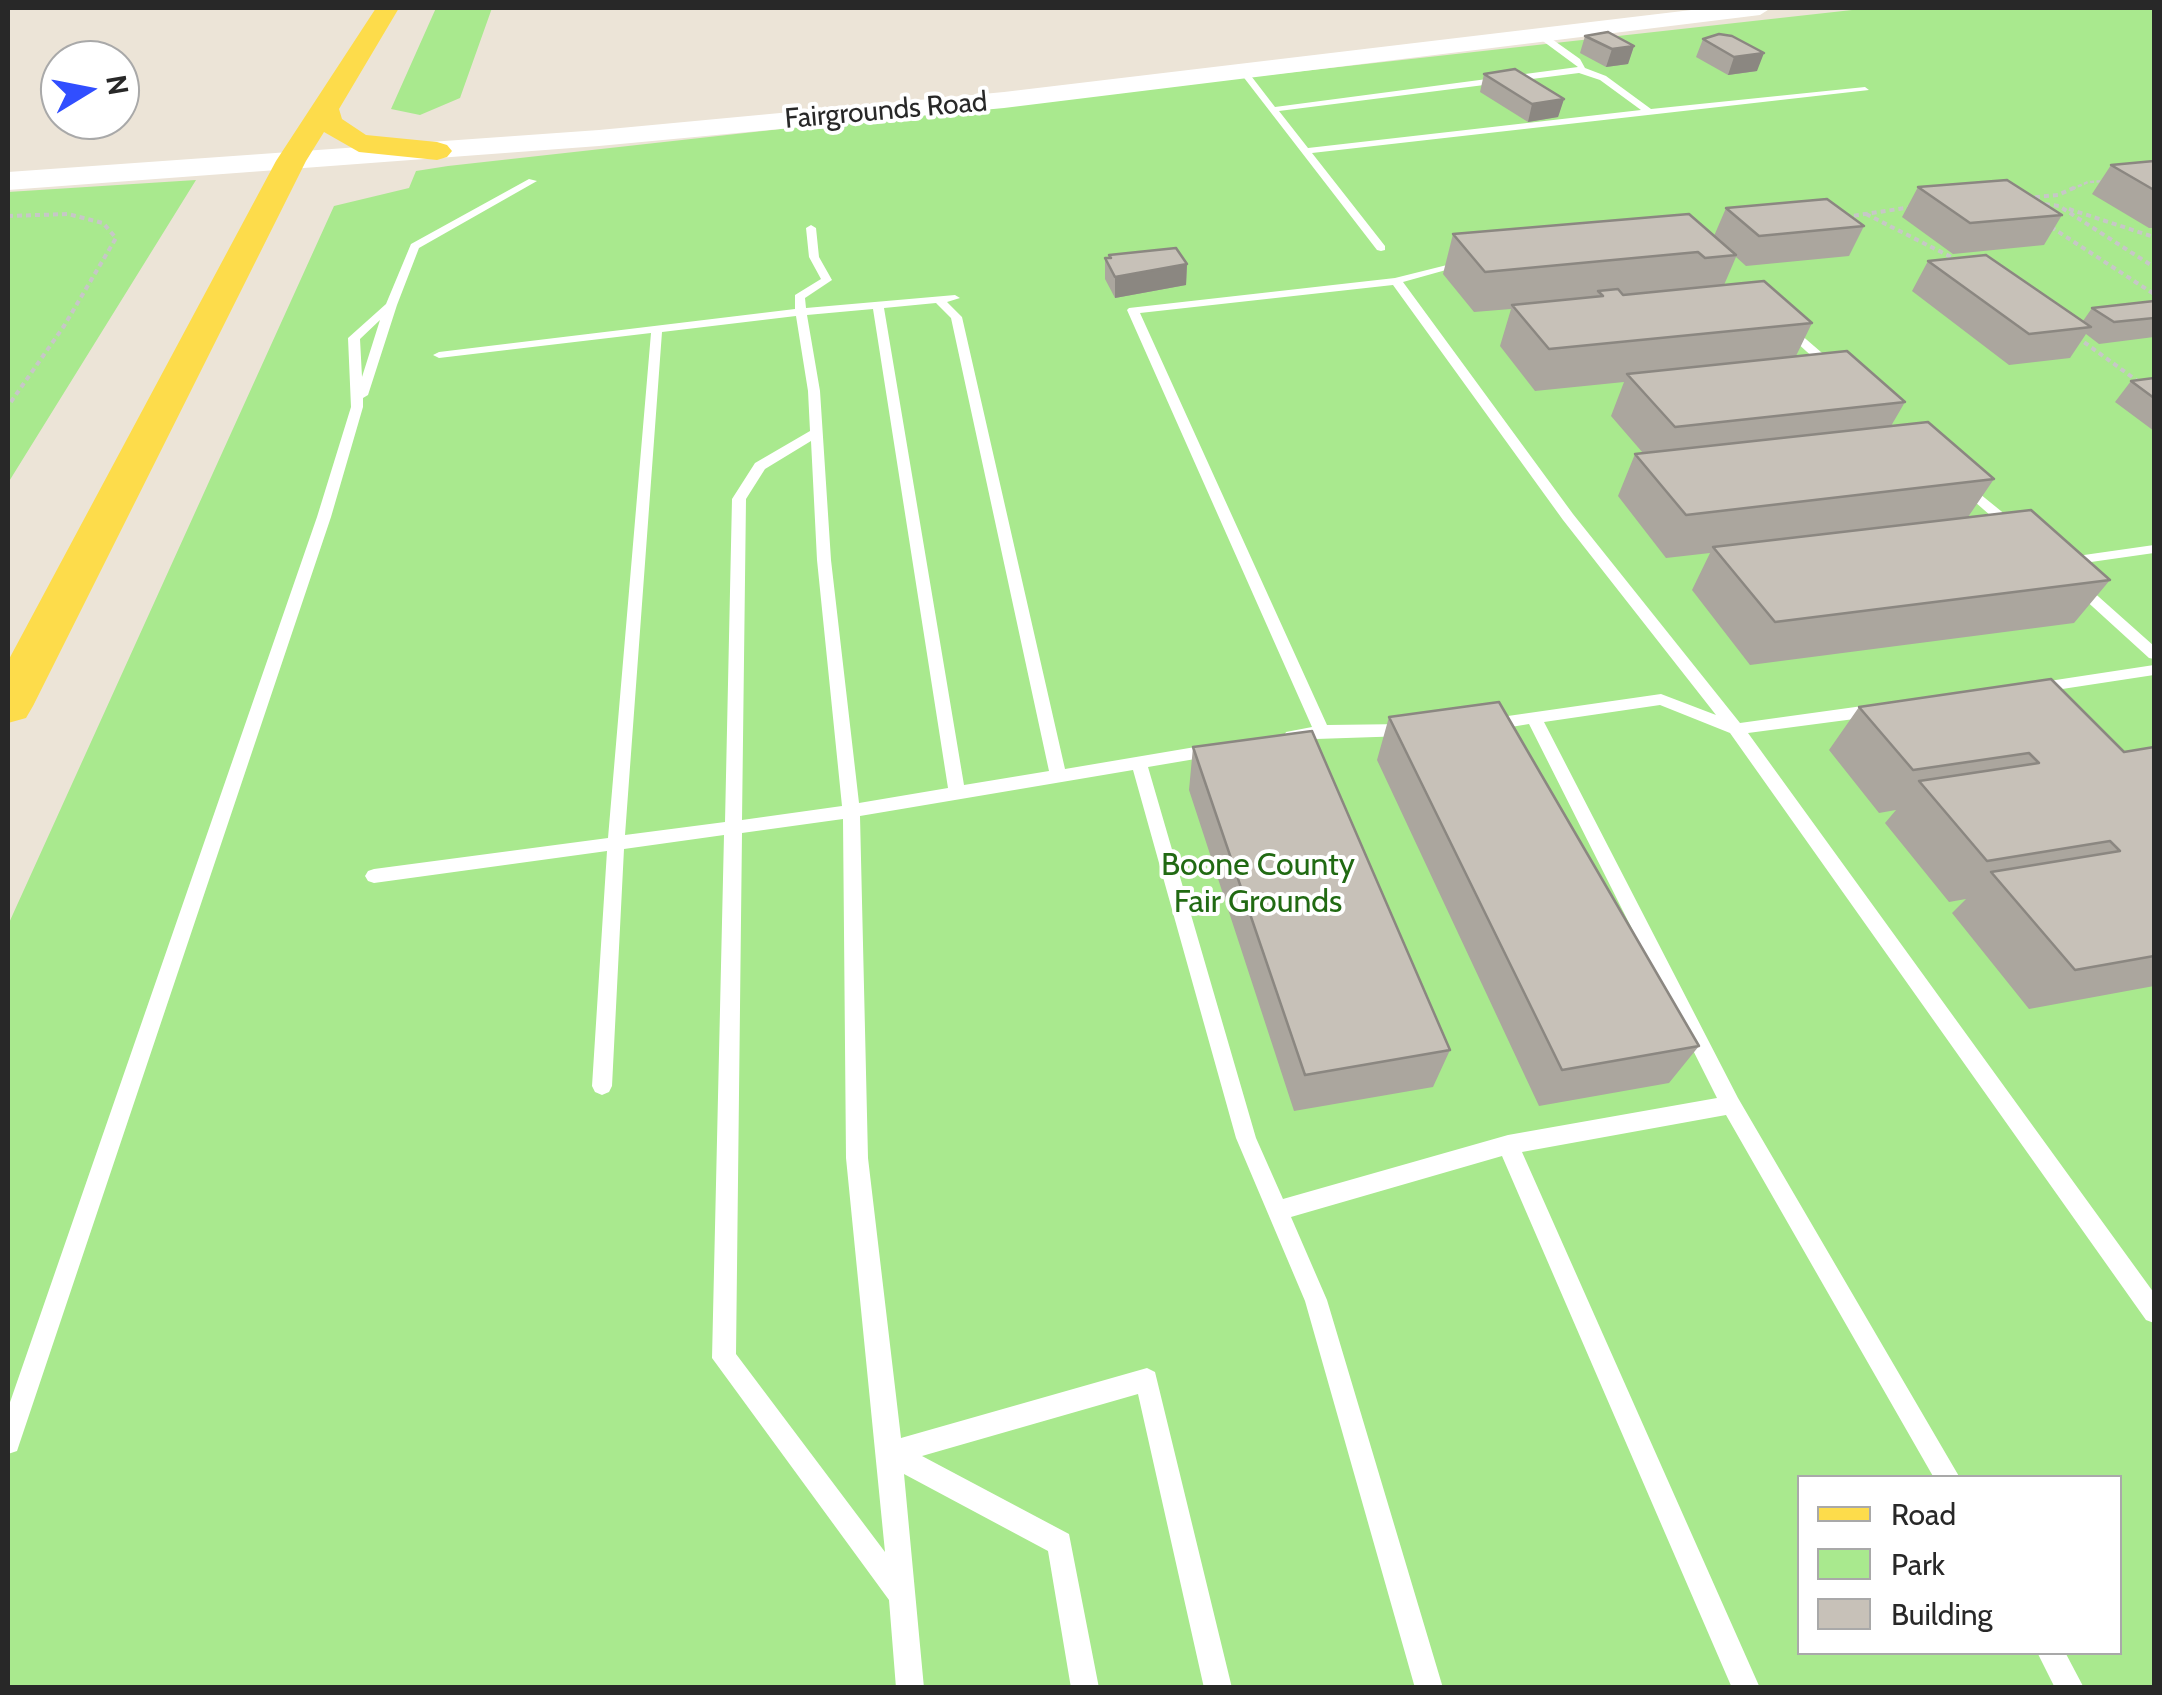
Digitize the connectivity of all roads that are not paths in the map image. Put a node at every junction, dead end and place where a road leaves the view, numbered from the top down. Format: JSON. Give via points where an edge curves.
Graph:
{"nodes":[{"id":1,"x":387,"y":8,"type":"edge"},
{"id":2,"x":1760,"y":8,"type":"edge"},
{"id":3,"x":1539,"y":34,"type":"junction"},
{"id":4,"x":320,"y":64,"type":"dead end"},
{"id":5,"x":1580,"y":69,"type":"junction"},
{"id":6,"x":1242,"y":70,"type":"junction"},
{"id":7,"x":1865,"y":90,"type":"dead end"},
{"id":8,"x":325,"y":109,"type":"junction"},
{"id":9,"x":1276,"y":110,"type":"junction"},
{"id":10,"x":1649,"y":112,"type":"junction"},
{"id":11,"x":437,"y":151,"type":"junction"},
{"id":12,"x":1308,"y":151,"type":"junction"},
{"id":13,"x":291,"y":161,"type":"junction"},
{"id":14,"x":532,"y":180,"type":"dead end"},
{"id":15,"x":8,"y":181,"type":"edge"},
{"id":16,"x":811,"y":228,"type":"dead end"},
{"id":17,"x":1381,"y":248,"type":"dead end"},
{"id":18,"x":1477,"y":258,"type":"edge"},
{"id":19,"x":1396,"y":281,"type":"junction"},
{"id":20,"x":391,"y":305,"type":"junction"},
{"id":21,"x":878,"y":306,"type":"junction"},
{"id":22,"x":801,"y":312,"type":"junction"},
{"id":23,"x":1780,"y":322,"type":"edge"},
{"id":24,"x":657,"y":329,"type":"junction"},
{"id":25,"x":439,"y":355,"type":"dead end"},
{"id":26,"x":1838,"y":373,"type":"edge"},
{"id":27,"x":358,"y":407,"type":"junction"},
{"id":28,"x":817,"y":432,"type":"junction"},
{"id":29,"x":1952,"y":474,"type":"edge"},
{"id":30,"x":2024,"y":538,"type":"edge"},
{"id":31,"x":2154,"y":549,"type":"edge"},
{"id":32,"x":2154,"y":654,"type":"edge"},
{"id":33,"x":2154,"y":670,"type":"edge"},
{"id":34,"x":2017,"y":692,"type":"edge"},
{"id":35,"x":8,"y":706,"type":"edge"},
{"id":36,"x":1904,"y":707,"type":"edge"},
{"id":37,"x":1534,"y":718,"type":"junction"},
{"id":38,"x":1469,"y":728,"type":"edge"},
{"id":39,"x":1736,"y":729,"type":"junction"},
{"id":40,"x":1416,"y":730,"type":"edge"},
{"id":41,"x":1322,"y":731,"type":"junction"},
{"id":42,"x":1267,"y":741,"type":"edge"},
{"id":43,"x":1230,"y":747,"type":"edge"},
{"id":44,"x":1139,"y":764,"type":"junction"},
{"id":45,"x":1059,"y":777,"type":"junction"},
{"id":46,"x":957,"y":794,"type":"junction"},
{"id":47,"x":851,"y":810,"type":"junction"},
{"id":48,"x":734,"y":827,"type":"junction"},
{"id":49,"x":616,"y":843,"type":"junction"},
{"id":50,"x":374,"y":876,"type":"dead end"},
{"id":51,"x":602,"y":1086,"type":"dead end"},
{"id":52,"x":1730,"y":1106,"type":"junction"},
{"id":53,"x":1508,"y":1145,"type":"junction"},
{"id":54,"x":1277,"y":1210,"type":"junction"},
{"id":55,"x":2154,"y":1312,"type":"edge"},
{"id":56,"x":8,"y":1442,"type":"edge"},
{"id":57,"x":890,"y":1453,"type":"junction"},
{"id":58,"x":1946,"y":1475,"type":"edge"},
{"id":59,"x":902,"y":1596,"type":"junction"},
{"id":60,"x":2052,"y":1655,"type":"edge"},
{"id":61,"x":910,"y":1688,"type":"edge"},
{"id":62,"x":1085,"y":1688,"type":"edge"},
{"id":63,"x":1218,"y":1688,"type":"edge"},
{"id":64,"x":1429,"y":1688,"type":"edge"},
{"id":65,"x":1746,"y":1688,"type":"edge"},
{"id":66,"x":2070,"y":1688,"type":"edge"}],
"edges":[{"from":1,"to":8,"type":"main road"},
{"from":2,"to":3,"type":"main road","name":"Fairgrounds Road"},
{"from":3,"to":5,"type":"lane"},
{"from":3,"to":6,"type":"main road","name":"Fairgrounds Road"},
{"from":4,"to":13,"type":"main road"},
{"from":5,"to":9,"type":"lane"},
{"from":5,"to":10,"type":"lane"},
{"from":6,"to":9,"type":"lane"},
{"from":6,"to":11,"type":"main road","name":"Fairgrounds Road","via":[[1004,100]]},
{"from":7,"to":10,"type":"lane"},
{"from":8,"to":11,"type":"main road","via":[[330,123],[359,143]]},
{"from":8,"to":13,"type":"main road"},
{"from":9,"to":12,"type":"lane"},
{"from":10,"to":12,"type":"lane"},
{"from":11,"to":13,"type":"main road","name":"Fairgrounds Road"},
{"from":12,"to":17,"type":"lane"},
{"from":13,"to":15,"type":"main road","name":"Fairgrounds Road"},
{"from":13,"to":35,"type":"main road"},
{"from":14,"to":20,"type":"lane","via":[[415,246]]},
{"from":16,"to":22,"type":"lane","via":[[814,257],[827,280],[798,297]]},
{"from":18,"to":19,"type":"lane"},
{"from":19,"to":39,"type":"lane","via":[[1568,517]]},
{"from":19,"to":41,"type":"lane","via":[[1133,310]]},
{"from":20,"to":27,"type":"lane"},
{"from":20,"to":27,"type":"lane","via":[[354,338]]},
{"from":21,"to":22,"type":"lane"},
{"from":21,"to":45,"type":"lane","via":[[947,299],[956,317]]},
{"from":21,"to":46,"type":"lane"},
{"from":22,"to":24,"type":"lane"},
{"from":22,"to":28,"type":"lane"},
{"from":23,"to":26,"type":"lane"},
{"from":24,"to":25,"type":"lane"},
{"from":24,"to":49,"type":"lane"},
{"from":27,"to":56,"type":"lane"},
{"from":28,"to":47,"type":"lane"},
{"from":28,"to":48,"type":"lane","via":[[760,466],[738,498]]},
{"from":29,"to":30,"type":"lane"},
{"from":31,"to":32,"type":"lane","via":[[2053,563]]},
{"from":33,"to":34,"type":"lane"},
{"from":36,"to":39,"type":"lane"},
{"from":37,"to":38,"type":"lane"},
{"from":37,"to":39,"type":"lane","via":[[1661,699]]},
{"from":37,"to":52,"type":"lane"},
{"from":39,"to":55,"type":"lane"},
{"from":40,"to":41,"type":"lane"},
{"from":41,"to":42,"type":"lane"},
{"from":43,"to":44,"type":"lane"},
{"from":44,"to":45,"type":"lane"},
{"from":44,"to":54,"type":"lane","via":[[1246,1138]]},
{"from":45,"to":46,"type":"lane"},
{"from":46,"to":47,"type":"lane"},
{"from":47,"to":48,"type":"lane"},
{"from":47,"to":57,"type":"lane","via":[[858,1158]]},
{"from":48,"to":49,"type":"lane"},
{"from":48,"to":59,"type":"lane","via":[[724,1358]]},
{"from":49,"to":50,"type":"lane"},
{"from":49,"to":51,"type":"lane"},
{"from":52,"to":53,"type":"lane"},
{"from":52,"to":58,"type":"lane"},
{"from":53,"to":54,"type":"lane"},
{"from":53,"to":65,"type":"lane"},
{"from":54,"to":64,"type":"lane","via":[[1316,1300]]},
{"from":57,"to":59,"type":"lane"},
{"from":57,"to":62,"type":"lane","via":[[1060,1543]]},
{"from":57,"to":63,"type":"lane","via":[[1147,1380]]},
{"from":59,"to":61,"type":"lane"},
{"from":60,"to":66,"type":"lane"}]}
